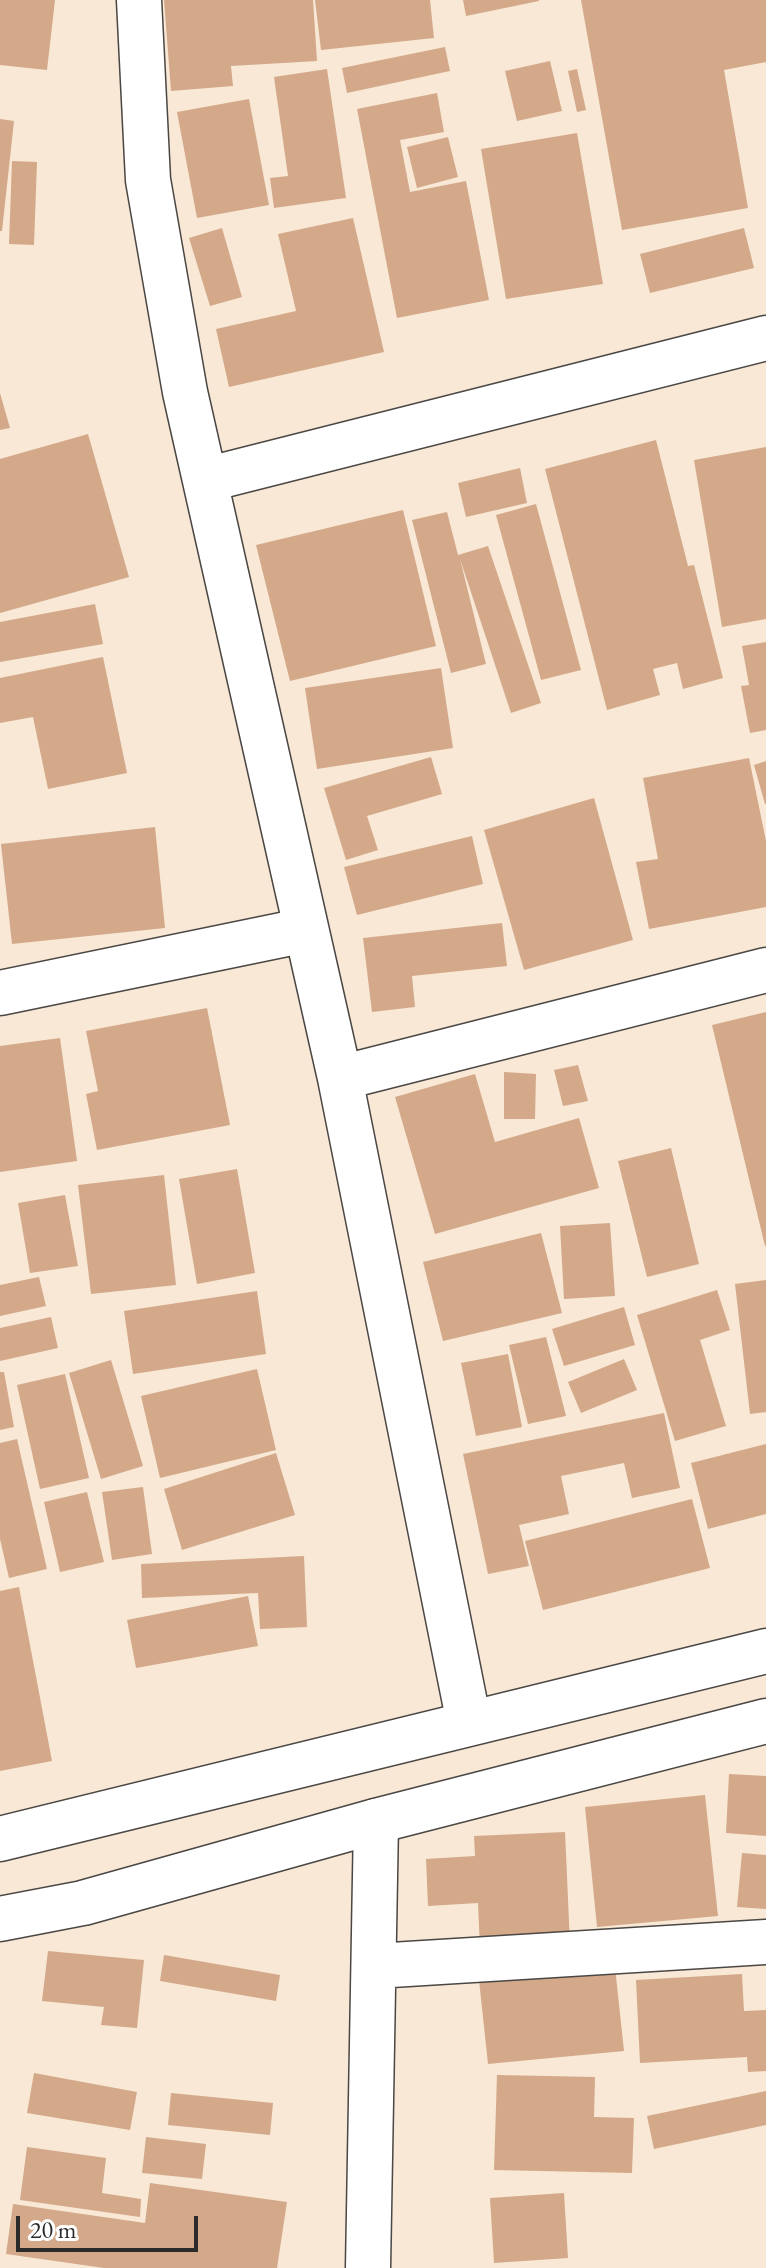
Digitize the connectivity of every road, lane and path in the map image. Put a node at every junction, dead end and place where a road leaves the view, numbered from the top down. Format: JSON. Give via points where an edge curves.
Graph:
{"nodes":[{"id":1,"x":139,"y":0,"type":"edge"},
{"id":2,"x":766,"y":338,"type":"edge"},
{"id":3,"x":205,"y":480,"type":"junction"},
{"id":4,"x":306,"y":930,"type":"junction"},
{"id":5,"x":766,"y":970,"type":"edge"},
{"id":6,"x":0,"y":993,"type":"edge"},
{"id":7,"x":340,"y":1078,"type":"junction"},
{"id":8,"x":766,"y":1651,"type":"edge"},
{"id":9,"x":766,"y":1721,"type":"edge"},
{"id":10,"x":469,"y":1723,"type":"junction"},
{"id":11,"x":376,"y":1821,"type":"junction"},
{"id":12,"x":0,"y":1839,"type":"edge"},
{"id":13,"x":0,"y":1919,"type":"edge"},
{"id":14,"x":766,"y":1942,"type":"edge"},
{"id":15,"x":375,"y":1966,"type":"junction"},
{"id":16,"x":368,"y":2268,"type":"edge"}],
"edges":[{"from":1,"to":3,"type":"street","via":[[148,180]]},
{"from":2,"to":3,"type":"street"},
{"from":3,"to":4,"type":"street"},
{"from":4,"to":6,"type":"street"},
{"from":4,"to":7,"type":"street"},
{"from":5,"to":7,"type":"street"},
{"from":7,"to":10,"type":"street"},
{"from":8,"to":10,"type":"street"},
{"from":9,"to":11,"type":"street"},
{"from":10,"to":12,"type":"street"},
{"from":11,"to":13,"type":"street","via":[[83,1903]]},
{"from":11,"to":15,"type":"street"},
{"from":14,"to":15,"type":"street"},
{"from":15,"to":16,"type":"street"}]}
